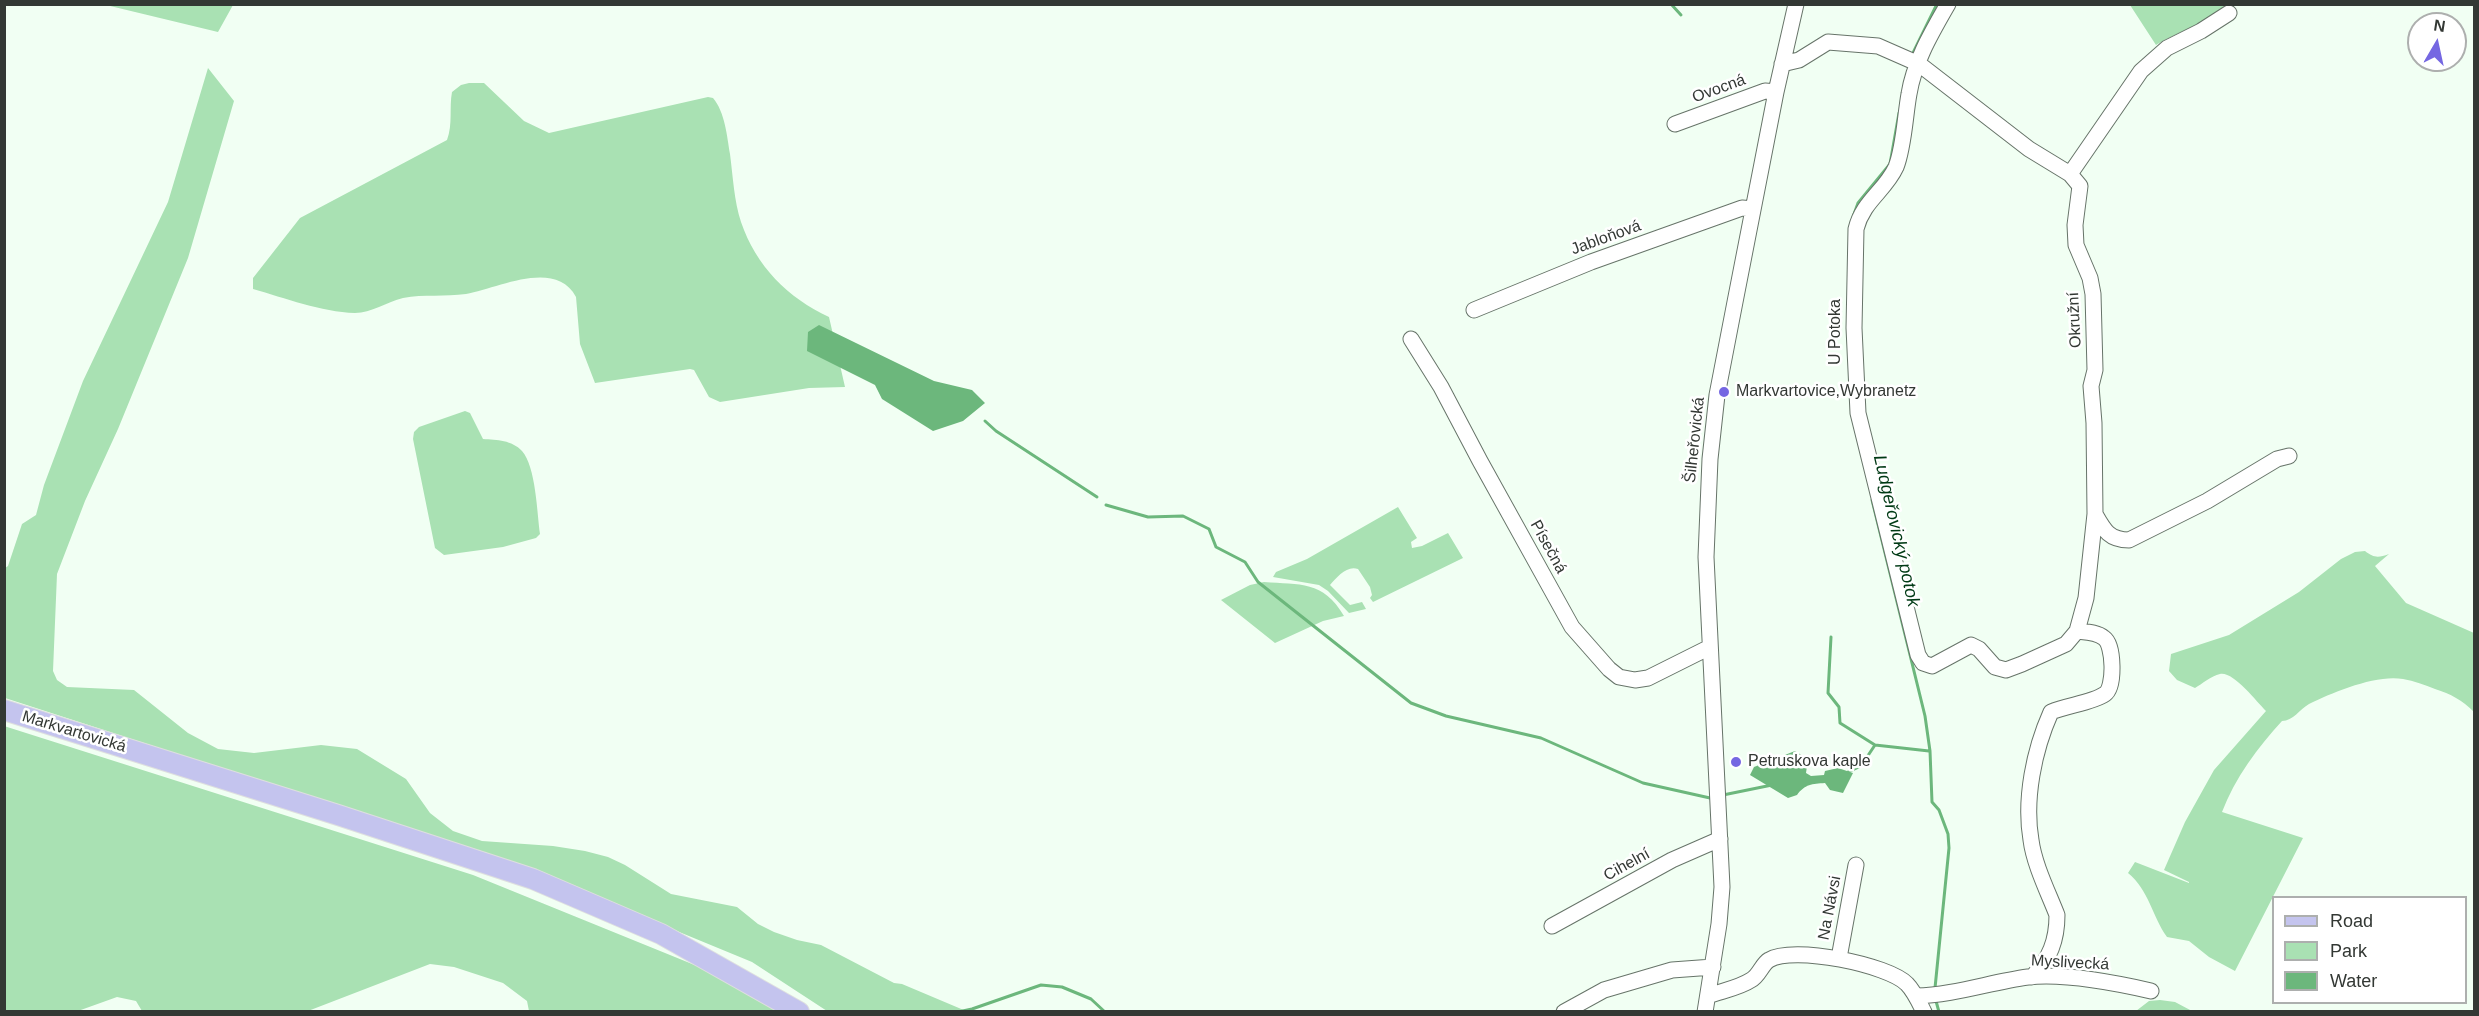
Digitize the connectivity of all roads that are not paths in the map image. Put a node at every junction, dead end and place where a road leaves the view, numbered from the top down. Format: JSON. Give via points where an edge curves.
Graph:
{"nodes":[{"id":1,"x":1796,"y":4,"type":"edge"},
{"id":2,"x":1948,"y":4,"type":"edge"},
{"id":3,"x":2229,"y":13,"type":"dead end"},
{"id":4,"x":1782,"y":64,"type":"junction"},
{"id":5,"x":1918,"y":64,"type":"junction"},
{"id":6,"x":1776,"y":92,"type":"junction"},
{"id":7,"x":1674,"y":124,"type":"dead end"},
{"id":8,"x":2070,"y":174,"type":"junction"},
{"id":9,"x":1753,"y":209,"type":"junction"},
{"id":10,"x":1474,"y":310,"type":"dead end"},
{"id":11,"x":1411,"y":339,"type":"dead end"},
{"id":12,"x":2289,"y":456,"type":"dead end"},
{"id":13,"x":2095,"y":514,"type":"junction"},
{"id":14,"x":2077,"y":631,"type":"junction"},
{"id":15,"x":1710,"y":647,"type":"junction"},
{"id":16,"x":4,"y":710,"type":"edge"},
{"id":17,"x":1720,"y":839,"type":"junction"},
{"id":18,"x":1857,"y":865,"type":"dead end"},
{"id":19,"x":1552,"y":926,"type":"dead end"},
{"id":20,"x":1839,"y":958,"type":"junction"},
{"id":21,"x":1713,"y":967,"type":"junction"},
{"id":22,"x":2032,"y":977,"type":"junction"},
{"id":23,"x":2151,"y":991,"type":"dead end"},
{"id":24,"x":1916,"y":996,"type":"junction"},
{"id":25,"x":1706,"y":1004,"type":"edge"},
{"id":26,"x":799,"y":1011,"type":"edge"},
{"id":27,"x":1564,"y":1011,"type":"edge"},
{"id":28,"x":1924,"y":1011,"type":"edge"}],
"edges":[{"from":1,"to":4,"type":"street","name":"Šilheřovická"},
{"from":2,"to":5,"type":"street","name":"U Potoka"},
{"from":3,"to":8,"type":"street","via":[[2167,48],[2141,71]]},
{"from":4,"to":5,"type":"street","via":[[1798,60],[1828,42],[1878,46]]},
{"from":4,"to":6,"type":"street","name":"Šilheřovická"},
{"from":5,"to":8,"type":"street","via":[[2029,149]]},
{"from":5,"to":14,"type":"street","name":"U Potoka","via":[[1909,90],[1895,170],[1860,215],[1854,262],[1855,383],[1860,422],[1918,655],[1923,663],[1932,666],[1971,645],[1995,667],[2006,670],[2066,644]]},
{"from":6,"to":7,"type":"street","name":"Ovocná","via":[[1765,91]]},
{"from":6,"to":9,"type":"street","name":"Šilheřovická"},
{"from":8,"to":13,"type":"street","name":"Okružní","via":[[2080,186],[2076,245],[2093,294]]},
{"from":9,"to":10,"type":"street","name":"Jabloňová","via":[[1742,208],[1591,262]]},
{"from":9,"to":15,"type":"street","name":"Šilheřovická","via":[[1717,394],[1706,557]]},
{"from":11,"to":15,"type":"street","name":"Písečná","via":[[1572,627],[1609,669],[1619,677],[1648,678]]},
{"from":12,"to":13,"type":"street","via":[[2129,540],[2118,540],[2106,533]]},
{"from":13,"to":14,"type":"street","name":"Okružní","via":[[2086,598]]},
{"from":14,"to":22,"type":"street","via":[[2104,637],[2110,643],[2113,682],[2104,695],[2051,712],[2039,744],[2030,794],[2031,841],[2057,921],[2052,950]]},
{"from":15,"to":17,"type":"street","name":"Šilheřovická"},
{"from":16,"to":26,"type":"main road","name":"Markvartovická","via":[[532,879],[661,934]]},
{"from":17,"to":19,"type":"street","name":"Cihelní","via":[[1672,860]]},
{"from":17,"to":21,"type":"street","name":"Šilheřovická","via":[[1722,887]]},
{"from":18,"to":20,"type":"street","name":"Na Návsi"},
{"from":20,"to":24,"type":"street","name":"Na Návsi","via":[[1892,974]]},
{"from":20,"to":25,"type":"street","name":"Na Návsi","via":[[1786,956],[1769,960],[1752,980]]},
{"from":21,"to":25,"type":"street"},
{"from":21,"to":27,"type":"street","via":[[1672,970],[1604,990]]},
{"from":22,"to":23,"type":"street","name":"Myslivecká"},
{"from":22,"to":24,"type":"street","name":"Myslivecká","via":[[1935,996]]},
{"from":24,"to":28,"type":"street","name":"Na Návsi"}]}
